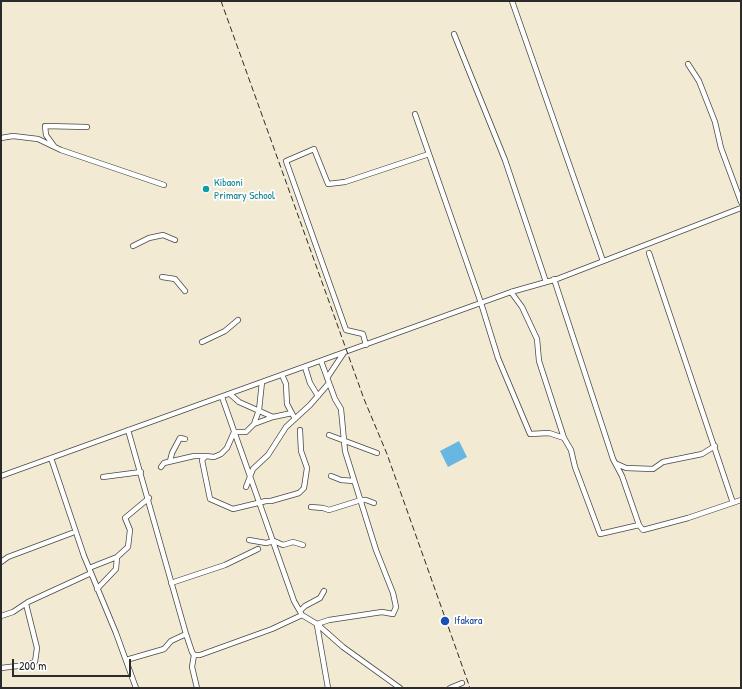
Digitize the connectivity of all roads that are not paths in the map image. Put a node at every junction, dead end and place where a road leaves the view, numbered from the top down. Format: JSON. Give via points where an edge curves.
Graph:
{"nodes":[{"id":1,"x":512,"y":1,"type":"edge"},
{"id":2,"x":454,"y":34,"type":"dead end"},
{"id":3,"x":688,"y":64,"type":"dead end"},
{"id":4,"x":415,"y":114,"type":"dead end"},
{"id":5,"x":87,"y":127,"type":"dead end"},
{"id":6,"x":1,"y":138,"type":"edge"},
{"id":7,"x":55,"y":147,"type":"junction"},
{"id":8,"x":429,"y":154,"type":"junction"},
{"id":9,"x":164,"y":185,"type":"dead end"},
{"id":10,"x":741,"y":202,"type":"edge"},
{"id":11,"x":741,"y":208,"type":"edge"},
{"id":12,"x":175,"y":240,"type":"dead end"},
{"id":13,"x":133,"y":246,"type":"dead end"},
{"id":14,"x":649,"y":253,"type":"dead end"},
{"id":15,"x":602,"y":261,"type":"junction"},
{"id":16,"x":162,"y":277,"type":"dead end"},
{"id":17,"x":554,"y":279,"type":"junction"},
{"id":18,"x":546,"y":282,"type":"junction"},
{"id":19,"x":184,"y":292,"type":"dead end"},
{"id":20,"x":512,"y":292,"type":"junction"},
{"id":21,"x":481,"y":303,"type":"junction"},
{"id":22,"x":238,"y":320,"type":"dead end"},
{"id":23,"x":202,"y":342,"type":"dead end"},
{"id":24,"x":366,"y":345,"type":"junction"},
{"id":25,"x":343,"y":354,"type":"junction"},
{"id":26,"x":322,"y":361,"type":"junction"},
{"id":27,"x":305,"y":367,"type":"junction"},
{"id":28,"x":282,"y":375,"type":"junction"},
{"id":29,"x":328,"y":380,"type":"junction"},
{"id":30,"x":262,"y":382,"type":"junction"},
{"id":31,"x":230,"y":394,"type":"junction"},
{"id":32,"x":318,"y":396,"type":"junction"},
{"id":33,"x":222,"y":397,"type":"junction"},
{"id":34,"x":258,"y":410,"type":"junction"},
{"id":35,"x":292,"y":413,"type":"junction"},
{"id":36,"x":273,"y":417,"type":"junction"},
{"id":37,"x":295,"y":419,"type":"junction"},
{"id":38,"x":254,"y":424,"type":"junction"},
{"id":39,"x":128,"y":430,"type":"junction"},
{"id":40,"x":300,"y":430,"type":"dead end"},
{"id":41,"x":234,"y":432,"type":"junction"},
{"id":42,"x":330,"y":435,"type":"dead end"},
{"id":43,"x":564,"y":438,"type":"junction"},
{"id":44,"x":185,"y":439,"type":"dead end"},
{"id":45,"x":344,"y":442,"type":"junction"},
{"id":46,"x":715,"y":446,"type":"junction"},
{"id":47,"x":377,"y":453,"type":"dead end"},
{"id":48,"x":206,"y":456,"type":"junction"},
{"id":49,"x":51,"y":458,"type":"junction"},
{"id":50,"x":170,"y":461,"type":"junction"},
{"id":51,"x":616,"y":464,"type":"junction"},
{"id":52,"x":161,"y":467,"type":"dead end"},
{"id":53,"x":141,"y":472,"type":"junction"},
{"id":54,"x":249,"y":474,"type":"junction"},
{"id":55,"x":1,"y":476,"type":"edge"},
{"id":56,"x":331,"y":476,"type":"dead end"},
{"id":57,"x":104,"y":477,"type":"dead end"},
{"id":58,"x":354,"y":481,"type":"junction"},
{"id":59,"x":246,"y":487,"type":"dead end"},
{"id":60,"x":149,"y":498,"type":"junction"},
{"id":61,"x":360,"y":500,"type":"junction"},
{"id":62,"x":741,"y":500,"type":"edge"},
{"id":63,"x":260,"y":502,"type":"junction"},
{"id":64,"x":374,"y":503,"type":"dead end"},
{"id":65,"x":733,"y":503,"type":"junction"},
{"id":66,"x":311,"y":507,"type":"dead end"},
{"id":67,"x":639,"y":525,"type":"junction"},
{"id":68,"x":72,"y":533,"type":"dead end"},
{"id":69,"x":249,"y":540,"type":"dead end"},
{"id":70,"x":274,"y":541,"type":"junction"},
{"id":71,"x":303,"y":545,"type":"dead end"},
{"id":72,"x":258,"y":549,"type":"dead end"},
{"id":73,"x":117,"y":557,"type":"junction"},
{"id":74,"x":1,"y":562,"type":"edge"},
{"id":75,"x":89,"y":568,"type":"junction"},
{"id":76,"x":89,"y":574,"type":"dead end"},
{"id":77,"x":171,"y":584,"type":"junction"},
{"id":78,"x":98,"y":589,"type":"junction"},
{"id":79,"x":324,"y":591,"type":"dead end"},
{"id":80,"x":26,"y":604,"type":"junction"},
{"id":81,"x":301,"y":613,"type":"junction"},
{"id":82,"x":1,"y":616,"type":"edge"},
{"id":83,"x":317,"y":624,"type":"junction"},
{"id":84,"x":186,"y":634,"type":"junction"},
{"id":85,"x":194,"y":655,"type":"junction"},
{"id":86,"x":126,"y":660,"type":"junction"},
{"id":87,"x":1,"y":668,"type":"edge"},
{"id":88,"x":462,"y":683,"type":"dead end"},
{"id":89,"x":136,"y":688,"type":"edge"},
{"id":90,"x":197,"y":688,"type":"edge"},
{"id":91,"x":328,"y":688,"type":"edge"},
{"id":92,"x":400,"y":688,"type":"edge"},
{"id":93,"x":450,"y":688,"type":"edge"}],
"edges":[{"from":1,"to":15,"type":"street"},
{"from":2,"to":18,"type":"street","via":[[505,160]]},
{"from":3,"to":10,"type":"street","via":[[699,81],[715,122],[721,148]]},
{"from":4,"to":8,"type":"street"},
{"from":5,"to":7,"type":"street","via":[[45,126],[46,135]]},
{"from":6,"to":7,"type":"street","via":[[12,136],[38,139]]},
{"from":7,"to":9,"type":"street"},
{"from":8,"to":21,"type":"street"},
{"from":8,"to":24,"type":"street","via":[[345,182],[328,184],[314,149],[286,161],[346,330],[363,334]]},
{"from":11,"to":15,"type":"street"},
{"from":12,"to":13,"type":"street","via":[[163,235],[149,238]]},
{"from":14,"to":46,"type":"street"},
{"from":15,"to":17,"type":"street"},
{"from":16,"to":19,"type":"street","via":[[175,279]]},
{"from":17,"to":18,"type":"street"},
{"from":17,"to":51,"type":"street"},
{"from":18,"to":20,"type":"street"},
{"from":20,"to":21,"type":"street"},
{"from":20,"to":43,"type":"street","via":[[537,339],[539,360]]},
{"from":21,"to":24,"type":"street"},
{"from":21,"to":43,"type":"street","via":[[498,358],[530,434],[549,433]]},
{"from":22,"to":23,"type":"street","via":[[225,331]]},
{"from":24,"to":25,"type":"street"},
{"from":25,"to":26,"type":"street"},
{"from":25,"to":29,"type":"street"},
{"from":26,"to":27,"type":"street"},
{"from":26,"to":29,"type":"street"},
{"from":27,"to":28,"type":"street"},
{"from":27,"to":32,"type":"street"},
{"from":28,"to":30,"type":"street"},
{"from":28,"to":35,"type":"street","via":[[286,384],[287,404]]},
{"from":29,"to":32,"type":"street"},
{"from":29,"to":45,"type":"street","via":[[341,409]]},
{"from":30,"to":31,"type":"street"},
{"from":30,"to":34,"type":"street"},
{"from":31,"to":33,"type":"street"},
{"from":31,"to":34,"type":"street","via":[[239,402]]},
{"from":32,"to":37,"type":"street"},
{"from":33,"to":39,"type":"street"},
{"from":33,"to":41,"type":"street"},
{"from":34,"to":36,"type":"street"},
{"from":34,"to":38,"type":"street"},
{"from":35,"to":36,"type":"street"},
{"from":35,"to":37,"type":"street"},
{"from":36,"to":38,"type":"street"},
{"from":37,"to":54,"type":"street"},
{"from":38,"to":41,"type":"street","via":[[246,432]]},
{"from":39,"to":49,"type":"street"},
{"from":39,"to":53,"type":"street"},
{"from":40,"to":63,"type":"street","via":[[301,451],[307,468],[304,488],[299,493],[271,502]]},
{"from":41,"to":48,"type":"street","via":[[221,454],[214,457]]},
{"from":41,"to":54,"type":"street"},
{"from":42,"to":45,"type":"street"},
{"from":43,"to":67,"type":"street","via":[[571,450],[600,534]]},
{"from":44,"to":50,"type":"street","via":[[180,438]]},
{"from":45,"to":47,"type":"street"},
{"from":45,"to":58,"type":"street"},
{"from":46,"to":51,"type":"street","via":[[702,454],[663,462],[653,469],[626,468]]},
{"from":46,"to":65,"type":"street"},
{"from":48,"to":50,"type":"street"},
{"from":48,"to":63,"type":"street","via":[[202,460],[210,499],[233,509]]},
{"from":49,"to":55,"type":"street"},
{"from":49,"to":75,"type":"street"},
{"from":50,"to":52,"type":"street"},
{"from":51,"to":67,"type":"street"},
{"from":53,"to":57,"type":"street"},
{"from":53,"to":60,"type":"street"},
{"from":54,"to":59,"type":"street"},
{"from":54,"to":63,"type":"street"},
{"from":56,"to":58,"type":"street"},
{"from":58,"to":61,"type":"street"},
{"from":60,"to":73,"type":"street","via":[[125,518],[130,530],[130,539],[128,547]]},
{"from":60,"to":77,"type":"street"},
{"from":61,"to":64,"type":"street"},
{"from":61,"to":66,"type":"street","via":[[329,510]]},
{"from":61,"to":83,"type":"street","via":[[396,607],[393,614],[382,612]]},
{"from":62,"to":65,"type":"street"},
{"from":63,"to":70,"type":"street"},
{"from":65,"to":67,"type":"street","via":[[643,530]]},
{"from":68,"to":74,"type":"street"},
{"from":69,"to":70,"type":"street","via":[[266,543]]},
{"from":70,"to":71,"type":"street","via":[[283,545],[293,542]]},
{"from":70,"to":81,"type":"street","via":[[294,601]]},
{"from":72,"to":77,"type":"street","via":[[225,565]]},
{"from":73,"to":75,"type":"street"},
{"from":73,"to":78,"type":"street","via":[[116,569]]},
{"from":75,"to":78,"type":"street"},
{"from":76,"to":80,"type":"street"},
{"from":77,"to":84,"type":"street"},
{"from":78,"to":86,"type":"street"},
{"from":79,"to":81,"type":"street","via":[[320,598],[305,606]]},
{"from":80,"to":82,"type":"street"},
{"from":80,"to":87,"type":"street","via":[[37,648],[35,662]]},
{"from":81,"to":83,"type":"street"},
{"from":81,"to":85,"type":"street","via":[[272,629]]},
{"from":83,"to":91,"type":"street"},
{"from":83,"to":92,"type":"street","via":[[343,647]]},
{"from":84,"to":85,"type":"street"},
{"from":84,"to":86,"type":"street","via":[[171,641],[164,649]]},
{"from":85,"to":90,"type":"street","via":[[192,667]]},
{"from":86,"to":89,"type":"street"},
{"from":88,"to":93,"type":"street"}]}
